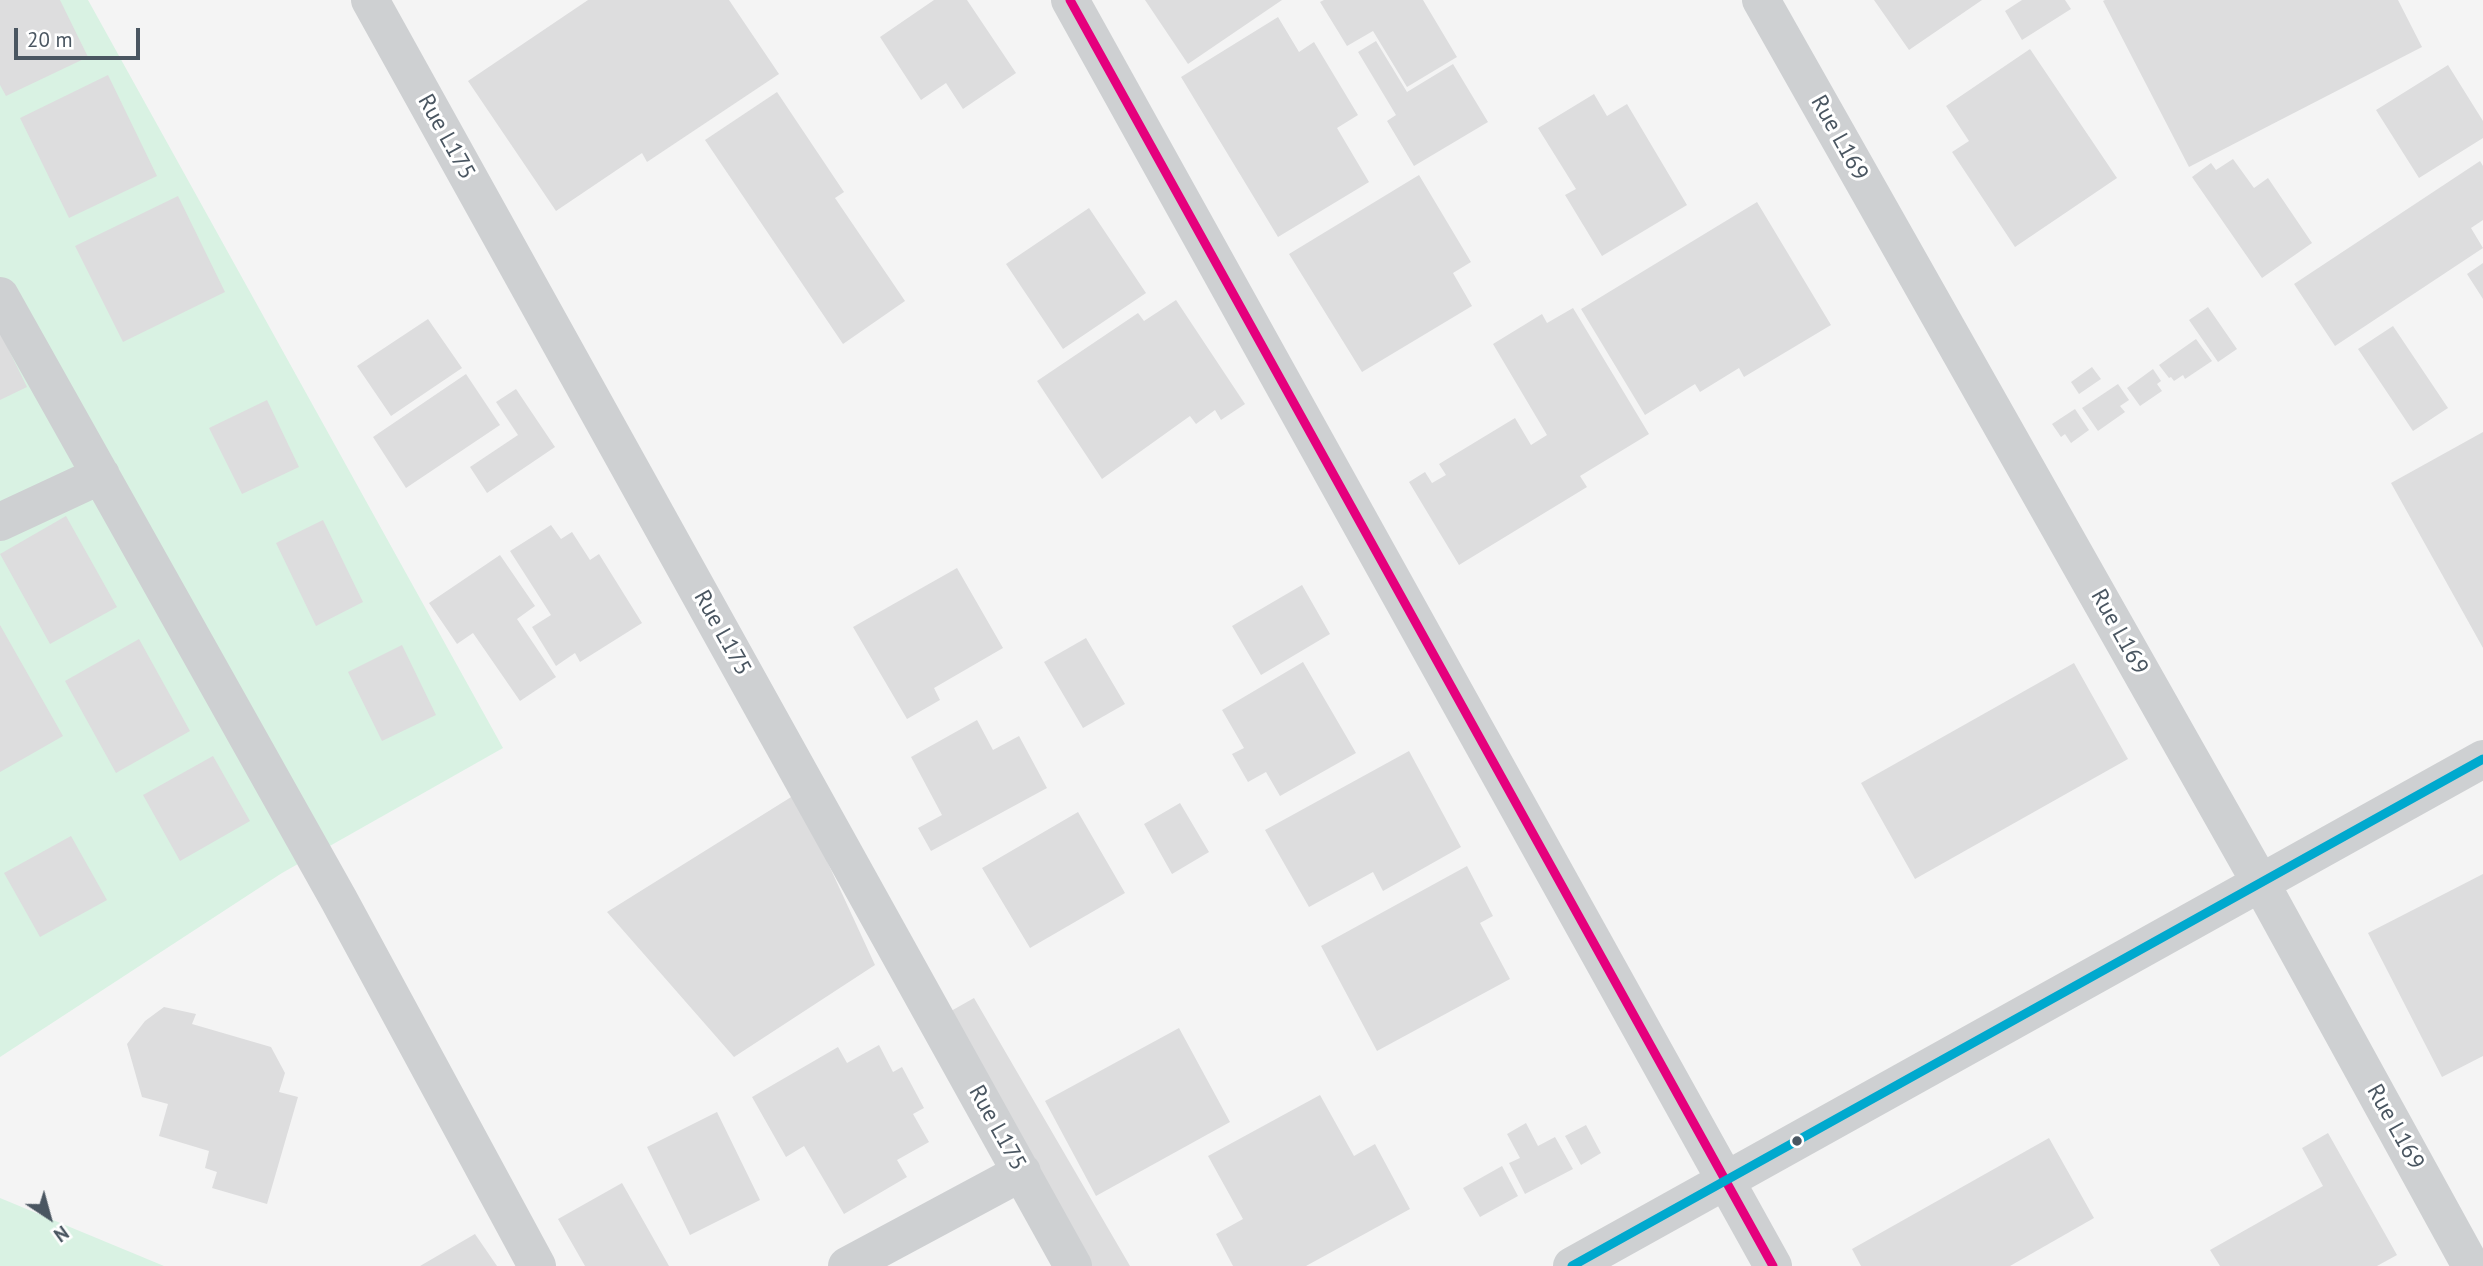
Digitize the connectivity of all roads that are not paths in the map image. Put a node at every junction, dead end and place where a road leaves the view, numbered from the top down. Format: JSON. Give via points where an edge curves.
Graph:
{"nodes":[{"id":1,"x":370,"y":0,"type":"edge"},
{"id":2,"x":1070,"y":0,"type":"edge"},
{"id":3,"x":1761,"y":0,"type":"edge"},
{"id":4,"x":0,"y":296,"type":"edge"},
{"id":5,"x":101,"y":475,"type":"junction"},
{"id":6,"x":0,"y":522,"type":"edge"},
{"id":7,"x":2483,"y":760,"type":"edge"},
{"id":8,"x":2260,"y":883,"type":"junction"},
{"id":9,"x":1022,"y":1172,"type":"junction"},
{"id":10,"x":1726,"y":1178,"type":"junction"},
{"id":11,"x":537,"y":1266,"type":"edge"},
{"id":12,"x":847,"y":1266,"type":"edge"},
{"id":13,"x":1073,"y":1266,"type":"edge"},
{"id":14,"x":1572,"y":1266,"type":"edge"},
{"id":15,"x":1773,"y":1266,"type":"edge"},
{"id":16,"x":2471,"y":1266,"type":"edge"}],
"edges":[{"from":1,"to":9,"type":"street","name":"Rue L175"},
{"from":2,"to":10,"type":"street"},
{"from":3,"to":8,"type":"street","name":"Rue L169"},
{"from":4,"to":5,"type":"street"},
{"from":5,"to":6,"type":"street"},
{"from":5,"to":11,"type":"street"},
{"from":7,"to":8,"type":"street"},
{"from":8,"to":10,"type":"street"},
{"from":8,"to":16,"type":"street","name":"Rue L169"},
{"from":9,"to":12,"type":"street"},
{"from":9,"to":13,"type":"street","name":"Rue L175"},
{"from":10,"to":14,"type":"street"},
{"from":10,"to":15,"type":"street"}]}
